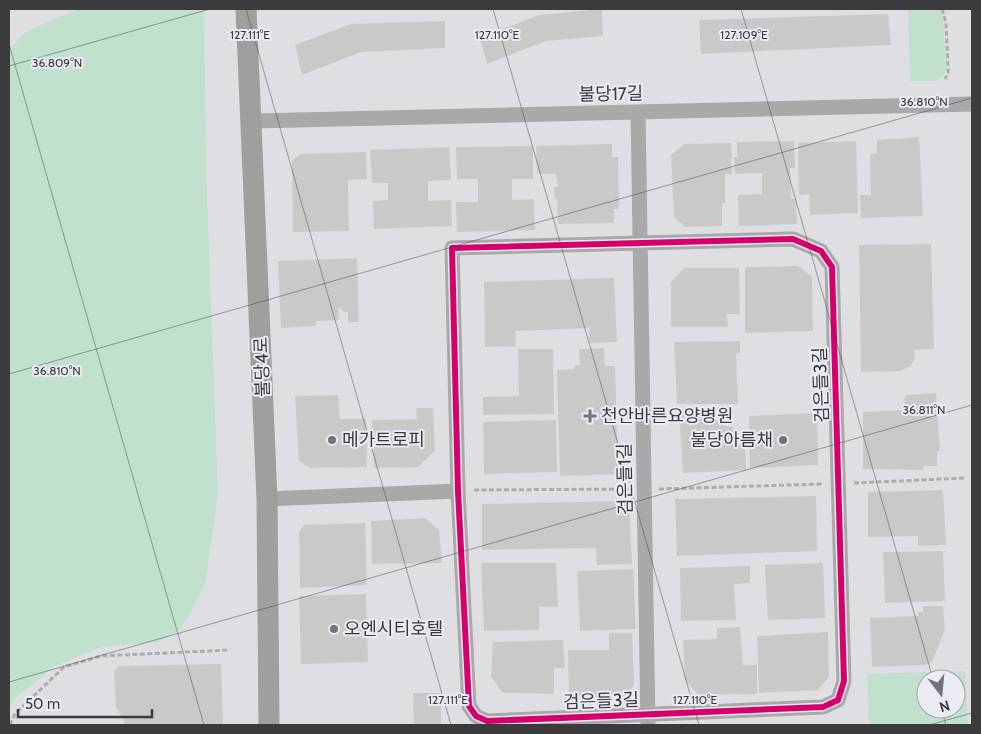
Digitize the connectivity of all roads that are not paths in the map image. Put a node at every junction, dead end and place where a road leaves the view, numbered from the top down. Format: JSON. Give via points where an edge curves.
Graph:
{"nodes":[{"id":1,"x":246,"y":9,"type":"edge"},
{"id":2,"x":972,"y":104,"type":"edge"},
{"id":3,"x":638,"y":112,"type":"junction"},
{"id":4,"x":251,"y":121,"type":"junction"},
{"id":5,"x":640,"y":243,"type":"junction"},
{"id":6,"x":458,"y":490,"type":"junction"},
{"id":7,"x":267,"y":499,"type":"junction"},
{"id":8,"x":648,"y":720,"type":"edge"},
{"id":9,"x":269,"y":725,"type":"edge"}],
"edges":[{"from":1,"to":4,"type":"street","name":"불당4로"},
{"from":2,"to":3,"type":"street","name":"불당17길"},
{"from":3,"to":4,"type":"street","name":"불당17길"},
{"from":3,"to":5,"type":"street","name":"검은들1길"},
{"from":4,"to":7,"type":"street","name":"불당4로"},
{"from":5,"to":6,"type":"street","name":"검은들3길","via":[[452,248]]},
{"from":5,"to":8,"type":"street","name":"검은들1길"},
{"from":5,"to":8,"type":"street","name":"검은들3길","via":[[793,239],[821,251],[832,268],[844,681],[838,700],[823,707]]},
{"from":6,"to":7,"type":"street"},
{"from":6,"to":8,"type":"street","name":"검은들3길","via":[[469,706],[476,716],[487,720]]},
{"from":7,"to":9,"type":"street","name":"불당4로"}]}
